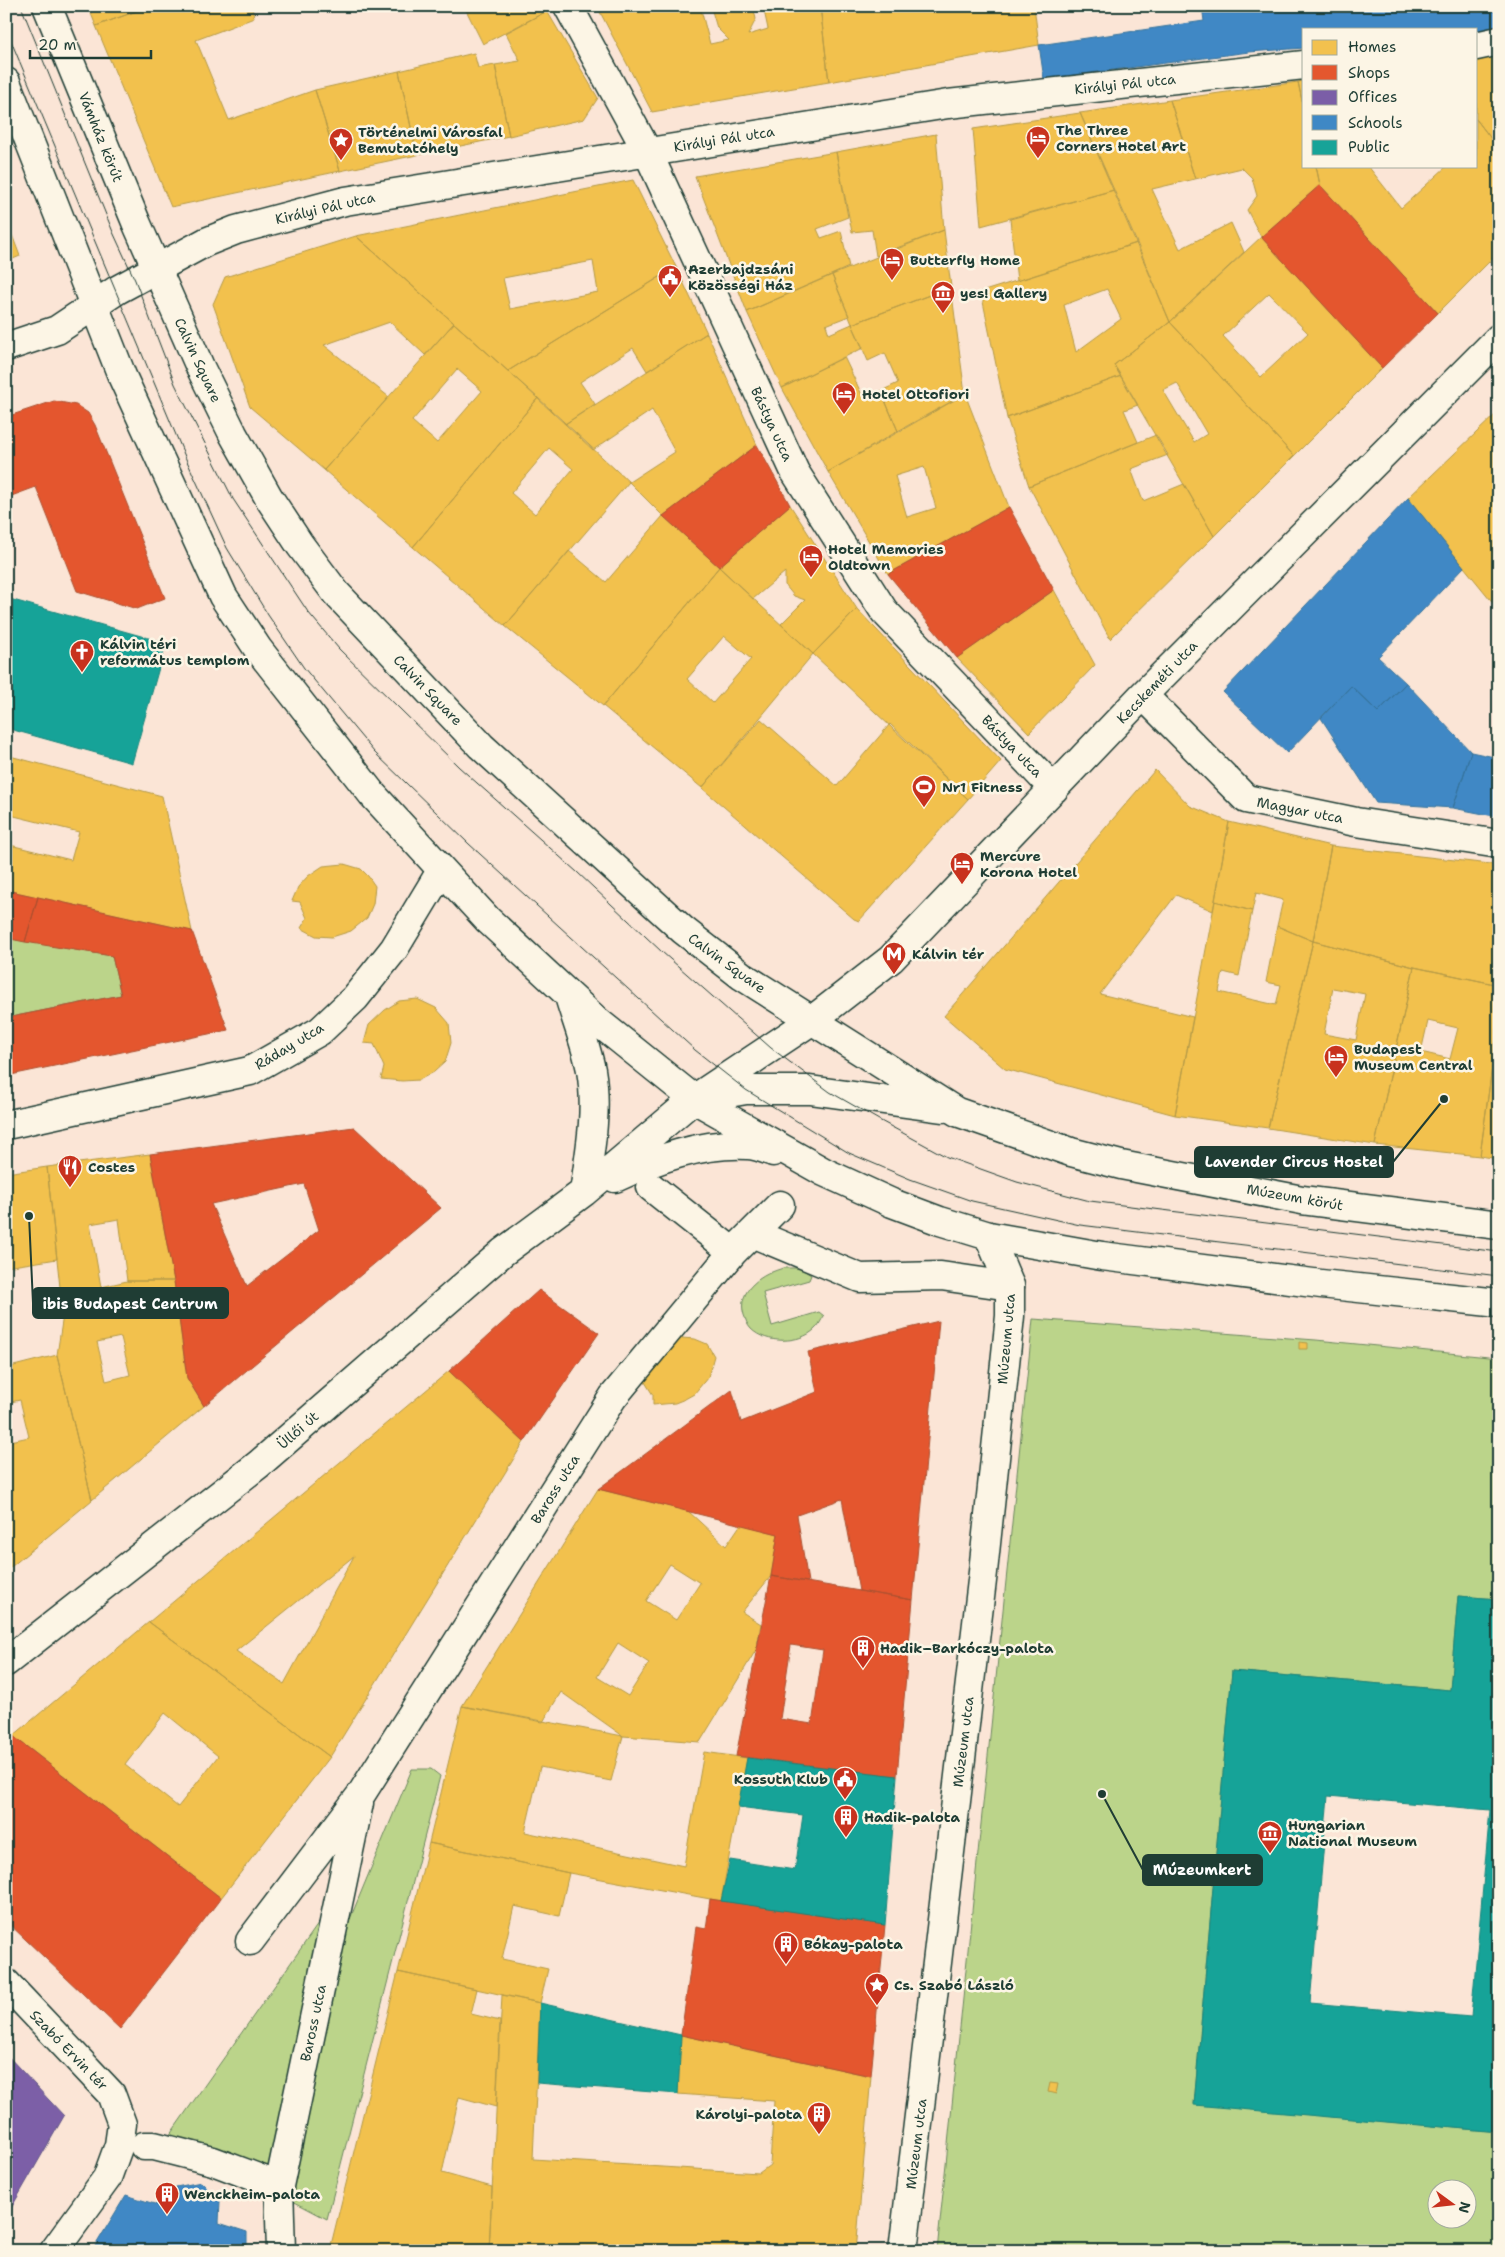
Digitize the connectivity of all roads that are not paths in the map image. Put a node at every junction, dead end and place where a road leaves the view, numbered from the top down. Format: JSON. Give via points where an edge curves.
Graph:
{"nodes":[{"id":1,"x":47,"y":6,"type":"edge"},
{"id":2,"x":568,"y":6,"type":"edge"},
{"id":3,"x":1499,"y":41,"type":"edge"},
{"id":4,"x":1478,"y":46,"type":"edge"},
{"id":5,"x":1302,"y":65,"type":"edge"},
{"id":6,"x":6,"y":82,"type":"edge"},
{"id":7,"x":647,"y":152,"type":"junction"},
{"id":8,"x":156,"y":267,"type":"junction"},
{"id":9,"x":92,"y":305,"type":"junction"},
{"id":10,"x":1499,"y":338,"type":"edge"},
{"id":11,"x":6,"y":347,"type":"edge"},
{"id":12,"x":1143,"y":695,"type":"junction"},
{"id":13,"x":1054,"y":789,"type":"junction"},
{"id":14,"x":1499,"y":844,"type":"edge"},
{"id":15,"x":441,"y":871,"type":"junction"},
{"id":16,"x":569,"y":996,"type":"junction"},
{"id":17,"x":811,"y":1021,"type":"junction"},
{"id":18,"x":694,"y":1100,"type":"junction"},
{"id":19,"x":950,"y":1109,"type":"junction"},
{"id":20,"x":6,"y":1125,"type":"edge"},
{"id":21,"x":801,"y":1160,"type":"junction"},
{"id":22,"x":652,"y":1187,"type":"dead end"},
{"id":23,"x":584,"y":1192,"type":"junction"},
{"id":24,"x":780,"y":1205,"type":"dead end"},
{"id":25,"x":1499,"y":1225,"type":"edge"},
{"id":26,"x":752,"y":1233,"type":"junction"},
{"id":27,"x":989,"y":1236,"type":"junction"},
{"id":28,"x":733,"y":1252,"type":"junction"},
{"id":29,"x":1010,"y":1286,"type":"junction"},
{"id":30,"x":1499,"y":1303,"type":"edge"},
{"id":31,"x":6,"y":1662,"type":"edge"},
{"id":32,"x":360,"y":1796,"type":"junction"},
{"id":33,"x":250,"y":1941,"type":"dead end"},
{"id":34,"x":6,"y":1983,"type":"edge"},
{"id":35,"x":144,"y":2146,"type":"dead end"},
{"id":36,"x":279,"y":2186,"type":"junction"},
{"id":37,"x":54,"y":2251,"type":"edge"},
{"id":38,"x":281,"y":2251,"type":"edge"},
{"id":39,"x":903,"y":2251,"type":"edge"}],
"edges":[{"from":1,"to":8,"type":"street","name":"Vámház körút"},
{"from":2,"to":7,"type":"street","name":"Bástya utca"},
{"from":3,"to":4,"type":"street"},
{"from":5,"to":7,"type":"street","name":"Királyi Pál utca","via":[[948,104]]},
{"from":6,"to":9,"type":"street"},
{"from":7,"to":8,"type":"street","name":"Királyi Pál utca","via":[[345,201],[236,230]]},
{"from":7,"to":13,"type":"street","name":"Bástya utca","via":[[795,472],[884,611]]},
{"from":8,"to":9,"type":"street","name":"Királyi Pál utca"},
{"from":8,"to":17,"type":"street","name":"Calvin Square","via":[[233,434],[269,498],[336,593],[481,746],[683,930],[742,976]]},
{"from":9,"to":11,"type":"street","name":"Királyi Pál utca","via":[[57,330]]},
{"from":9,"to":15,"type":"street","via":[[223,596],[258,649],[372,794]]},
{"from":10,"to":12,"type":"street","name":"Kecskeméti utca"},
{"from":12,"to":13,"type":"street","name":"Kecskeméti utca"},
{"from":12,"to":14,"type":"street","name":"Magyar utca","via":[[1246,799],[1356,822]]},
{"from":13,"to":17,"type":"street","name":"Kecskeméti utca","via":[[891,959]]},
{"from":15,"to":16,"type":"street"},
{"from":15,"to":20,"type":"street","name":"Ráday utca","via":[[394,949],[355,998],[320,1031],[250,1071]]},
{"from":16,"to":18,"type":"street"},
{"from":16,"to":23,"type":"street","via":[[591,1076],[593,1129]]},
{"from":17,"to":18,"type":"street"},
{"from":17,"to":19,"type":"street","name":"Calvin Square"},
{"from":18,"to":19,"type":"street","via":[[746,1090],[810,1090]]},
{"from":18,"to":21,"type":"street"},
{"from":18,"to":23,"type":"street"},
{"from":19,"to":25,"type":"street","name":"Múzeum körút","via":[[1070,1152],[1121,1165],[1302,1200]]},
{"from":21,"to":23,"type":"street","via":[[748,1145],[708,1147],[661,1158]]},
{"from":21,"to":27,"type":"street","via":[[892,1203],[940,1222]]},
{"from":22,"to":28,"type":"street"},
{"from":23,"to":31,"type":"street","name":"Üllői út","via":[[503,1252],[259,1464]]},
{"from":24,"to":26,"type":"street","name":"Baross utca"},
{"from":26,"to":28,"type":"street","name":"Baross utca"},
{"from":26,"to":29,"type":"street","via":[[860,1278],[941,1276]]},
{"from":27,"to":29,"type":"street","name":"Múzeum utca"},
{"from":27,"to":30,"type":"street","via":[[1121,1259]]},
{"from":28,"to":32,"type":"street","name":"Baross utca","via":[[613,1397]]},
{"from":29,"to":39,"type":"street","name":"Múzeum utca","via":[[1010,1316],[982,1572]]},
{"from":32,"to":33,"type":"street","name":"Baross utca"},
{"from":32,"to":36,"type":"street","name":"Baross utca"},
{"from":34,"to":37,"type":"street","name":"Szabó Ervin tér","via":[[111,2094],[122,2124],[119,2145],[107,2178]]},
{"from":35,"to":36,"type":"street","via":[[213,2161]]},
{"from":36,"to":38,"type":"street","name":"Baross utca"}]}
